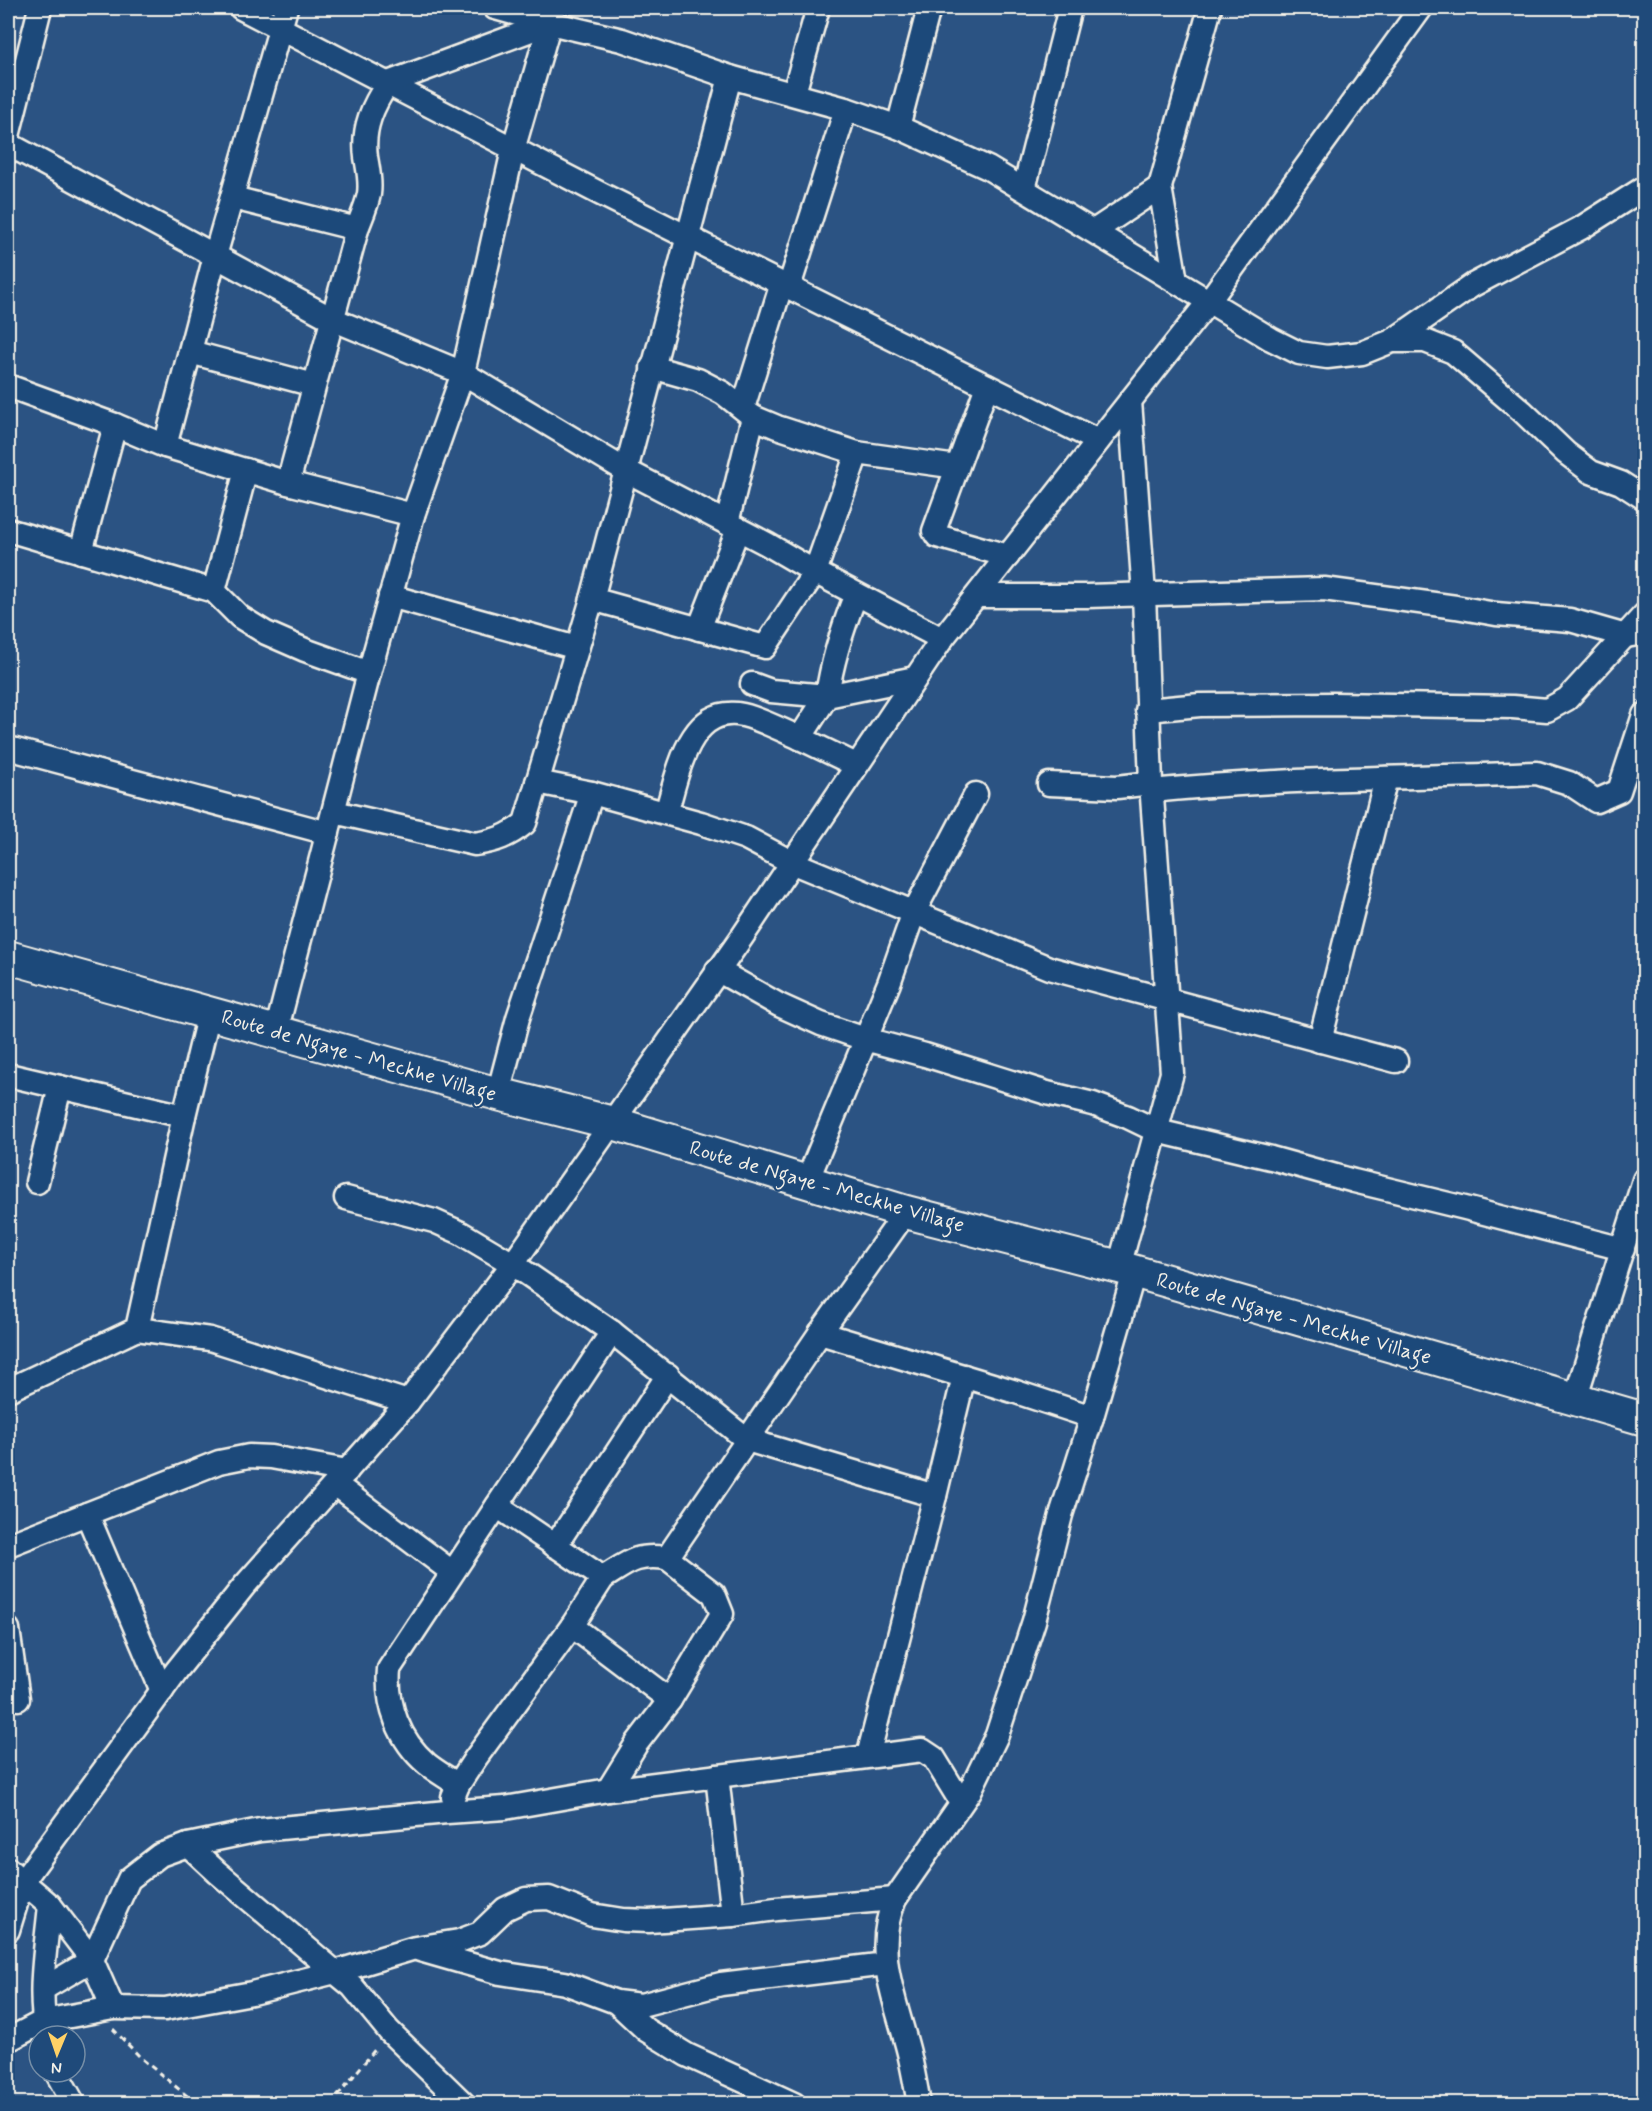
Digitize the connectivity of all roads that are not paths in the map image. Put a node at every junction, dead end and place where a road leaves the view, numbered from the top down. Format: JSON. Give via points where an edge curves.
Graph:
{"nodes":[{"id":1,"x":40,"y":8,"type":"edge"},
{"id":2,"x":241,"y":8,"type":"edge"},
{"id":3,"x":495,"y":8,"type":"edge"},
{"id":4,"x":818,"y":8,"type":"edge"},
{"id":5,"x":929,"y":8,"type":"edge"},
{"id":6,"x":1070,"y":8,"type":"edge"},
{"id":7,"x":1210,"y":8,"type":"edge"},
{"id":8,"x":1421,"y":8,"type":"edge"},
{"id":9,"x":552,"y":15,"type":"edge"},
{"id":10,"x":283,"y":17,"type":"edge"},
{"id":11,"x":730,"y":77,"type":"junction"},
{"id":12,"x":388,"y":83,"type":"junction"},
{"id":13,"x":794,"y":93,"type":"junction"},
{"id":14,"x":846,"y":109,"type":"junction"},
{"id":15,"x":898,"y":127,"type":"junction"},
{"id":16,"x":8,"y":136,"type":"edge"},
{"id":17,"x":8,"y":144,"type":"edge"},
{"id":18,"x":513,"y":150,"type":"junction"},
{"id":19,"x":1160,"y":188,"type":"junction"},
{"id":20,"x":1644,"y":188,"type":"edge"},
{"id":21,"x":1023,"y":189,"type":"junction"},
{"id":22,"x":233,"y":198,"type":"junction"},
{"id":23,"x":357,"y":229,"type":"junction"},
{"id":24,"x":1094,"y":231,"type":"junction"},
{"id":25,"x":687,"y":236,"type":"junction"},
{"id":26,"x":214,"y":256,"type":"junction"},
{"id":27,"x":1176,"y":281,"type":"junction"},
{"id":28,"x":786,"y":285,"type":"junction"},
{"id":29,"x":1209,"y":301,"type":"junction"},
{"id":30,"x":332,"y":319,"type":"junction"},
{"id":31,"x":1392,"y":340,"type":"junction"},
{"id":32,"x":190,"y":352,"type":"junction"},
{"id":33,"x":652,"y":367,"type":"junction"},
{"id":34,"x":463,"y":373,"type":"junction"},
{"id":35,"x":314,"y":385,"type":"junction"},
{"id":36,"x":8,"y":386,"type":"edge"},
{"id":37,"x":987,"y":386,"type":"junction"},
{"id":38,"x":1130,"y":401,"type":"junction"},
{"id":39,"x":748,"y":412,"type":"junction"},
{"id":40,"x":115,"y":425,"type":"junction"},
{"id":41,"x":1098,"y":441,"type":"junction"},
{"id":42,"x":165,"y":446,"type":"junction"},
{"id":43,"x":857,"y":453,"type":"junction"},
{"id":44,"x":957,"y":467,"type":"junction"},
{"id":45,"x":246,"y":470,"type":"junction"},
{"id":46,"x":625,"y":470,"type":"junction"},
{"id":47,"x":288,"y":483,"type":"junction"},
{"id":48,"x":1644,"y":498,"type":"edge"},
{"id":49,"x":413,"y":516,"type":"junction"},
{"id":50,"x":733,"y":526,"type":"junction"},
{"id":51,"x":8,"y":530,"type":"edge"},
{"id":52,"x":81,"y":552,"type":"junction"},
{"id":53,"x":1008,"y":556,"type":"junction"},
{"id":54,"x":815,"y":572,"type":"junction"},
{"id":55,"x":214,"y":591,"type":"junction"},
{"id":56,"x":856,"y":594,"type":"junction"},
{"id":57,"x":1144,"y":594,"type":"junction"},
{"id":58,"x":390,"y":596,"type":"junction"},
{"id":59,"x":977,"y":596,"type":"junction"},
{"id":60,"x":592,"y":599,"type":"junction"},
{"id":61,"x":1644,"y":615,"type":"edge"},
{"id":62,"x":699,"y":629,"type":"junction"},
{"id":63,"x":1635,"y":635,"type":"edge"},
{"id":64,"x":942,"y":639,"type":"junction"},
{"id":65,"x":765,"y":647,"type":"junction"},
{"id":66,"x":577,"y":648,"type":"junction"},
{"id":67,"x":369,"y":673,"type":"junction"},
{"id":68,"x":915,"y":678,"type":"junction"},
{"id":69,"x":752,"y":684,"type":"junction"},
{"id":70,"x":827,"y":696,"type":"junction"},
{"id":71,"x":1147,"y":710,"type":"junction"},
{"id":72,"x":743,"y":715,"type":"junction"},
{"id":73,"x":1644,"y":715,"type":"edge"},
{"id":74,"x":800,"y":738,"type":"junction"},
{"id":75,"x":8,"y":748,"type":"edge"},
{"id":76,"x":856,"y":765,"type":"junction"},
{"id":77,"x":1386,"y":778,"type":"junction"},
{"id":78,"x":537,"y":782,"type":"junction"},
{"id":79,"x":1049,"y":784,"type":"dead end"},
{"id":80,"x":1151,"y":787,"type":"junction"},
{"id":81,"x":592,"y":793,"type":"junction"},
{"id":82,"x":976,"y":794,"type":"dead end"},
{"id":83,"x":666,"y":813,"type":"junction"},
{"id":84,"x":331,"y":823,"type":"junction"},
{"id":85,"x":791,"y":862,"type":"junction"},
{"id":86,"x":914,"y":912,"type":"junction"},
{"id":87,"x":8,"y":957,"type":"edge"},
{"id":88,"x":717,"y":970,"type":"junction"},
{"id":89,"x":1167,"y":1001,"type":"junction"},
{"id":90,"x":209,"y":1013,"type":"junction"},
{"id":91,"x":276,"y":1032,"type":"junction"},
{"id":92,"x":865,"y":1040,"type":"junction"},
{"id":93,"x":1320,"y":1041,"type":"junction"},
{"id":94,"x":1396,"y":1061,"type":"dead end"},
{"id":95,"x":8,"y":1075,"type":"edge"},
{"id":96,"x":60,"y":1087,"type":"junction"},
{"id":97,"x":498,"y":1094,"type":"junction"},
{"id":98,"x":184,"y":1116,"type":"junction"},
{"id":99,"x":613,"y":1123,"type":"junction"},
{"id":100,"x":1157,"y":1131,"type":"junction"},
{"id":101,"x":1644,"y":1180,"type":"edge"},
{"id":102,"x":807,"y":1181,"type":"junction"},
{"id":103,"x":37,"y":1182,"type":"dead end"},
{"id":104,"x":346,"y":1198,"type":"dead end"},
{"id":105,"x":906,"y":1212,"type":"junction"},
{"id":106,"x":1623,"y":1249,"type":"junction"},
{"id":107,"x":513,"y":1264,"type":"junction"},
{"id":108,"x":1127,"y":1270,"type":"junction"},
{"id":109,"x":138,"y":1329,"type":"junction"},
{"id":110,"x":612,"y":1332,"type":"junction"},
{"id":111,"x":820,"y":1333,"type":"junction"},
{"id":112,"x":668,"y":1375,"type":"junction"},
{"id":113,"x":964,"y":1376,"type":"junction"},
{"id":114,"x":8,"y":1390,"type":"edge"},
{"id":115,"x":1575,"y":1399,"type":"junction"},
{"id":116,"x":408,"y":1402,"type":"junction"},
{"id":117,"x":1092,"y":1418,"type":"junction"},
{"id":118,"x":1644,"y":1419,"type":"edge"},
{"id":119,"x":747,"y":1440,"type":"junction"},
{"id":120,"x":341,"y":1477,"type":"junction"},
{"id":121,"x":935,"y":1496,"type":"junction"},
{"id":122,"x":496,"y":1506,"type":"junction"},
{"id":123,"x":87,"y":1514,"type":"junction"},
{"id":124,"x":8,"y":1545,"type":"edge"},
{"id":125,"x":555,"y":1546,"type":"junction"},
{"id":126,"x":667,"y":1558,"type":"junction"},
{"id":127,"x":453,"y":1572,"type":"junction"},
{"id":128,"x":603,"y":1578,"type":"junction"},
{"id":129,"x":572,"y":1626,"type":"junction"},
{"id":130,"x":8,"y":1629,"type":"edge"},
{"id":131,"x":162,"y":1690,"type":"junction"},
{"id":132,"x":18,"y":1699,"type":"dead end"},
{"id":133,"x":670,"y":1700,"type":"junction"},
{"id":134,"x":868,"y":1756,"type":"junction"},
{"id":135,"x":717,"y":1776,"type":"junction"},
{"id":136,"x":458,"y":1785,"type":"junction"},
{"id":137,"x":608,"y":1790,"type":"junction"},
{"id":138,"x":961,"y":1803,"type":"junction"},
{"id":139,"x":447,"y":1812,"type":"junction"},
{"id":140,"x":188,"y":1845,"type":"junction"},
{"id":141,"x":15,"y":1875,"type":"edge"},
{"id":142,"x":896,"y":1899,"type":"junction"},
{"id":143,"x":50,"y":1905,"type":"junction"},
{"id":144,"x":733,"y":1915,"type":"junction"},
{"id":145,"x":8,"y":1930,"type":"edge"},
{"id":146,"x":416,"y":1948,"type":"junction"},
{"id":147,"x":92,"y":1960,"type":"junction"},
{"id":148,"x":886,"y":1965,"type":"junction"},
{"id":149,"x":335,"y":1972,"type":"junction"},
{"id":150,"x":43,"y":1989,"type":"junction"},
{"id":151,"x":616,"y":2002,"type":"junction"},
{"id":152,"x":104,"y":2010,"type":"junction"},
{"id":153,"x":46,"y":2024,"type":"edge"},
{"id":154,"x":59,"y":2024,"type":"edge"},
{"id":155,"x":27,"y":2034,"type":"edge"},
{"id":156,"x":8,"y":2040,"type":"edge"},
{"id":157,"x":63,"y":2084,"type":"edge"},
{"id":158,"x":74,"y":2103,"type":"edge"},
{"id":159,"x":464,"y":2103,"type":"edge"},
{"id":160,"x":794,"y":2103,"type":"edge"},
{"id":161,"x":919,"y":2103,"type":"edge"}],
"edges":[{"from":1,"to":16,"type":"street"},
{"from":2,"to":10,"type":"street"},
{"from":3,"to":9,"type":"street"},
{"from":4,"to":13,"type":"street"},
{"from":5,"to":15,"type":"street"},
{"from":6,"to":21,"type":"street"},
{"from":7,"to":19,"type":"street"},
{"from":8,"to":29,"type":"street"},
{"from":9,"to":11,"type":"street"},
{"from":9,"to":12,"type":"street"},
{"from":9,"to":18,"type":"street"},
{"from":10,"to":12,"type":"street"},
{"from":10,"to":22,"type":"street"},
{"from":11,"to":13,"type":"street"},
{"from":11,"to":25,"type":"street"},
{"from":12,"to":18,"type":"street"},
{"from":12,"to":23,"type":"street","via":[[368,120],[369,193]]},
{"from":13,"to":14,"type":"street"},
{"from":14,"to":15,"type":"street"},
{"from":14,"to":28,"type":"street"},
{"from":15,"to":21,"type":"street","via":[[988,168]]},
{"from":17,"to":26,"type":"street"},
{"from":18,"to":25,"type":"street"},
{"from":18,"to":34,"type":"street"},
{"from":19,"to":24,"type":"street"},
{"from":19,"to":27,"type":"street"},
{"from":20,"to":31,"type":"street","via":[[1581,228],[1473,285]]},
{"from":21,"to":24,"type":"street"},
{"from":22,"to":23,"type":"street"},
{"from":22,"to":26,"type":"street"},
{"from":23,"to":30,"type":"street"},
{"from":24,"to":27,"type":"street"},
{"from":25,"to":28,"type":"street"},
{"from":25,"to":33,"type":"street"},
{"from":26,"to":30,"type":"street"},
{"from":26,"to":32,"type":"street"},
{"from":27,"to":29,"type":"street"},
{"from":28,"to":37,"type":"street"},
{"from":28,"to":39,"type":"street"},
{"from":29,"to":31,"type":"street","via":[[1299,353],[1327,357],[1362,353]]},
{"from":29,"to":38,"type":"street"},
{"from":30,"to":34,"type":"street"},
{"from":30,"to":35,"type":"street"},
{"from":31,"to":48,"type":"street","via":[[1425,341],[1453,352],[1566,453],[1591,472],[1621,483]]},
{"from":32,"to":35,"type":"street"},
{"from":32,"to":42,"type":"street"},
{"from":33,"to":39,"type":"street","via":[[698,380]]},
{"from":33,"to":46,"type":"street"},
{"from":34,"to":46,"type":"street"},
{"from":34,"to":49,"type":"street"},
{"from":35,"to":47,"type":"street"},
{"from":36,"to":40,"type":"street"},
{"from":37,"to":41,"type":"street"},
{"from":37,"to":44,"type":"street"},
{"from":38,"to":41,"type":"street"},
{"from":38,"to":57,"type":"street"},
{"from":39,"to":43,"type":"street","via":[[777,427]]},
{"from":39,"to":50,"type":"street"},
{"from":40,"to":42,"type":"street"},
{"from":40,"to":52,"type":"street"},
{"from":41,"to":53,"type":"street"},
{"from":42,"to":45,"type":"street"},
{"from":43,"to":44,"type":"street"},
{"from":43,"to":54,"type":"street"},
{"from":44,"to":53,"type":"street","via":[[934,531],[937,536]]},
{"from":45,"to":47,"type":"street"},
{"from":45,"to":55,"type":"street"},
{"from":46,"to":50,"type":"street"},
{"from":46,"to":60,"type":"street"},
{"from":47,"to":49,"type":"street"},
{"from":49,"to":58,"type":"street"},
{"from":50,"to":54,"type":"street"},
{"from":50,"to":62,"type":"street"},
{"from":51,"to":52,"type":"street"},
{"from":52,"to":55,"type":"street"},
{"from":53,"to":59,"type":"street"},
{"from":54,"to":56,"type":"street"},
{"from":54,"to":65,"type":"street"},
{"from":55,"to":67,"type":"street","via":[[240,616],[266,633]]},
{"from":56,"to":64,"type":"street"},
{"from":56,"to":70,"type":"street","via":[[840,635]]},
{"from":57,"to":59,"type":"street"},
{"from":57,"to":63,"type":"street","via":[[1324,589],[1496,614],[1570,620]]},
{"from":57,"to":71,"type":"street"},
{"from":58,"to":66,"type":"street"},
{"from":58,"to":67,"type":"street"},
{"from":59,"to":64,"type":"street"},
{"from":60,"to":62,"type":"street"},
{"from":60,"to":66,"type":"street"},
{"from":61,"to":63,"type":"street"},
{"from":62,"to":65,"type":"street"},
{"from":63,"to":71,"type":"street","via":[[1566,699],[1547,710],[1333,704],[1200,705]]},
{"from":64,"to":68,"type":"street"},
{"from":65,"to":69,"type":"street"},
{"from":66,"to":78,"type":"street"},
{"from":67,"to":84,"type":"street"},
{"from":68,"to":70,"type":"street"},
{"from":68,"to":76,"type":"street"},
{"from":69,"to":70,"type":"street","via":[[771,691]]},
{"from":69,"to":72,"type":"street"},
{"from":70,"to":74,"type":"street"},
{"from":71,"to":80,"type":"street"},
{"from":72,"to":74,"type":"street"},
{"from":72,"to":83,"type":"street","via":[[718,715],[692,738]]},
{"from":73,"to":77,"type":"street","via":[[1619,791],[1596,801],[1569,783],[1537,773]]},
{"from":74,"to":76,"type":"street"},
{"from":75,"to":84,"type":"street"},
{"from":76,"to":85,"type":"street"},
{"from":77,"to":80,"type":"street"},
{"from":77,"to":93,"type":"street"},
{"from":78,"to":81,"type":"street"},
{"from":78,"to":84,"type":"street","via":[[525,823],[494,842],[475,844]]},
{"from":79,"to":80,"type":"street"},
{"from":80,"to":89,"type":"street"},
{"from":81,"to":83,"type":"street"},
{"from":81,"to":97,"type":"street","via":[[518,1018]]},
{"from":82,"to":86,"type":"street"},
{"from":83,"to":85,"type":"street","via":[[746,838]]},
{"from":84,"to":91,"type":"street"},
{"from":85,"to":86,"type":"street"},
{"from":85,"to":88,"type":"street"},
{"from":86,"to":89,"type":"street","via":[[1050,968]]},
{"from":86,"to":92,"type":"street"},
{"from":87,"to":90,"type":"main road","name":"Route de Ngaye - Meckhe Village"},
{"from":88,"to":92,"type":"street","via":[[779,1005]]},
{"from":88,"to":99,"type":"street"},
{"from":89,"to":93,"type":"street"},
{"from":89,"to":100,"type":"street","via":[[1172,1073]]},
{"from":90,"to":91,"type":"main road","name":"Route de Ngaye - Meckhe Village"},
{"from":90,"to":98,"type":"street"},
{"from":91,"to":97,"type":"main road","name":"Route de Ngaye - Meckhe Village"},
{"from":92,"to":100,"type":"street","via":[[1092,1104]]},
{"from":92,"to":102,"type":"street"},
{"from":93,"to":94,"type":"street"},
{"from":95,"to":96,"type":"street"},
{"from":96,"to":98,"type":"street"},
{"from":96,"to":103,"type":"street"},
{"from":97,"to":99,"type":"main road","name":"Route de Ngaye - Meckhe Village"},
{"from":98,"to":109,"type":"street"},
{"from":99,"to":102,"type":"main road","name":"Route de Ngaye - Meckhe Village"},
{"from":99,"to":107,"type":"street"},
{"from":100,"to":106,"type":"street"},
{"from":100,"to":108,"type":"street"},
{"from":101,"to":106,"type":"street"},
{"from":102,"to":105,"type":"main road","name":"Route de Ngaye - Meckhe Village"},
{"from":104,"to":107,"type":"street","via":[[434,1221]]},
{"from":105,"to":108,"type":"main road","name":"Route de Ngaye - Meckhe Village"},
{"from":105,"to":111,"type":"street"},
{"from":106,"to":115,"type":"street"},
{"from":107,"to":110,"type":"street"},
{"from":107,"to":116,"type":"street"},
{"from":108,"to":115,"type":"main road","name":"Route de Ngaye - Meckhe Village"},
{"from":108,"to":117,"type":"street"},
{"from":109,"to":114,"type":"street"},
{"from":109,"to":116,"type":"street","via":[[210,1339]]},
{"from":110,"to":112,"type":"street"},
{"from":110,"to":122,"type":"street"},
{"from":111,"to":113,"type":"street"},
{"from":111,"to":119,"type":"street"},
{"from":112,"to":119,"type":"street"},
{"from":112,"to":125,"type":"street"},
{"from":113,"to":117,"type":"street"},
{"from":113,"to":121,"type":"street"},
{"from":115,"to":118,"type":"main road","name":"Route de Ngaye - Meckhe Village"},
{"from":116,"to":120,"type":"street"},
{"from":117,"to":138,"type":"street","via":[[997,1735]]},
{"from":119,"to":121,"type":"street"},
{"from":119,"to":126,"type":"street"},
{"from":120,"to":123,"type":"street","via":[[271,1457],[249,1456],[219,1462]]},
{"from":120,"to":127,"type":"street"},
{"from":120,"to":131,"type":"street","via":[[244,1586]]},
{"from":121,"to":134,"type":"street"},
{"from":122,"to":125,"type":"street"},
{"from":122,"to":127,"type":"street"},
{"from":123,"to":124,"type":"street"},
{"from":123,"to":131,"type":"street"},
{"from":125,"to":128,"type":"street"},
{"from":126,"to":128,"type":"street","via":[[648,1556],[632,1560]]},
{"from":126,"to":133,"type":"street","via":[[714,1594],[723,1614]]},
{"from":127,"to":136,"type":"street","via":[[389,1669],[388,1683],[390,1707],[405,1740],[427,1764]]},
{"from":128,"to":129,"type":"street"},
{"from":129,"to":133,"type":"street"},
{"from":129,"to":136,"type":"street"},
{"from":130,"to":132,"type":"street"},
{"from":131,"to":141,"type":"street"},
{"from":133,"to":137,"type":"street"},
{"from":134,"to":135,"type":"street"},
{"from":134,"to":138,"type":"street","via":[[921,1750],[934,1758]]},
{"from":135,"to":137,"type":"street"},
{"from":135,"to":144,"type":"street"},
{"from":136,"to":139,"type":"street"},
{"from":137,"to":139,"type":"street","via":[[505,1808]]},
{"from":138,"to":142,"type":"street"},
{"from":139,"to":140,"type":"street","via":[[260,1830]]},
{"from":140,"to":147,"type":"street","via":[[160,1855],[129,1879]]},
{"from":140,"to":149,"type":"street"},
{"from":141,"to":143,"type":"street"},
{"from":141,"to":145,"type":"street"},
{"from":142,"to":144,"type":"street"},
{"from":142,"to":148,"type":"street","via":[[888,1916]]},
{"from":143,"to":147,"type":"street"},
{"from":143,"to":150,"type":"street"},
{"from":144,"to":146,"type":"street","via":[[623,1920],[592,1915],[549,1898],[526,1899],[505,1909],[480,1933]]},
{"from":146,"to":149,"type":"street"},
{"from":146,"to":151,"type":"street","via":[[500,1973],[565,1983]]},
{"from":147,"to":150,"type":"street"},
{"from":147,"to":152,"type":"street"},
{"from":148,"to":151,"type":"street","via":[[721,1984],[641,2005]]},
{"from":148,"to":161,"type":"street"},
{"from":149,"to":152,"type":"street","via":[[165,2009]]},
{"from":149,"to":159,"type":"street"},
{"from":150,"to":153,"type":"street"},
{"from":151,"to":160,"type":"street","via":[[646,2030],[687,2055]]},
{"from":152,"to":154,"type":"street"},
{"from":155,"to":156,"type":"street"},
{"from":157,"to":158,"type":"street"}]}
